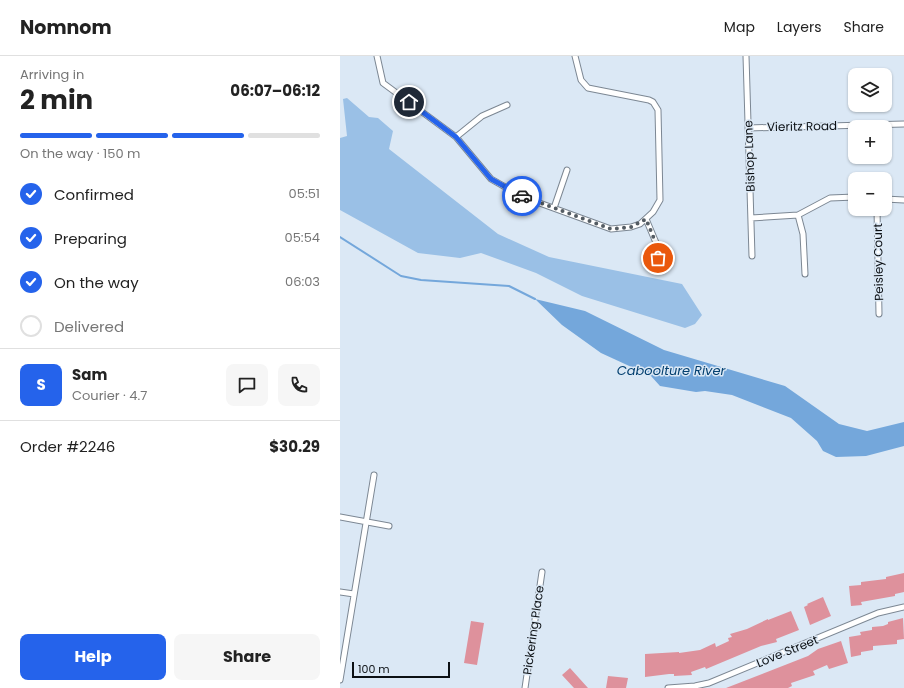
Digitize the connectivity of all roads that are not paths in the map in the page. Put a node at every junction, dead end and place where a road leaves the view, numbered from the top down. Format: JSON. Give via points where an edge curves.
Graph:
{"nodes":[{"id":1,"x":377,"y":56,"type":"edge"},
{"id":2,"x":575,"y":56,"type":"edge"},
{"id":3,"x":746,"y":56,"type":"edge"},
{"id":4,"x":507,"y":105,"type":"dead end"},
{"id":5,"x":904,"y":124,"type":"edge"},
{"id":6,"x":748,"y":128,"type":"junction"},
{"id":7,"x":456,"y":137,"type":"junction"},
{"id":8,"x":567,"y":170,"type":"dead end"},
{"id":9,"x":848,"y":197,"type":"edge"},
{"id":10,"x":892,"y":199,"type":"edge"},
{"id":11,"x":904,"y":200,"type":"edge"},
{"id":12,"x":554,"y":208,"type":"junction"},
{"id":13,"x":798,"y":215,"type":"junction"},
{"id":14,"x":877,"y":216,"type":"edge"},
{"id":15,"x":751,"y":218,"type":"junction"},
{"id":16,"x":646,"y":219,"type":"junction"},
{"id":17,"x":752,"y":256,"type":"dead end"},
{"id":18,"x":658,"y":258,"type":"dead end"},
{"id":19,"x":805,"y":274,"type":"dead end"},
{"id":20,"x":879,"y":314,"type":"dead end"},
{"id":21,"x":374,"y":476,"type":"dead end"},
{"id":22,"x":340,"y":517,"type":"edge"},
{"id":23,"x":366,"y":522,"type":"junction"},
{"id":24,"x":389,"y":526,"type":"dead end"},
{"id":25,"x":542,"y":572,"type":"dead end"},
{"id":26,"x":340,"y":592,"type":"edge"},
{"id":27,"x":354,"y":594,"type":"junction"},
{"id":28,"x":904,"y":607,"type":"edge"},
{"id":29,"x":341,"y":669,"type":"edge"},
{"id":30,"x":340,"y":680,"type":"edge"},
{"id":31,"x":525,"y":688,"type":"edge"},
{"id":32,"x":668,"y":688,"type":"edge"}],
"edges":[{"from":1,"to":7,"type":"street","via":[[383,83]]},
{"from":2,"to":16,"type":"street","via":[[581,80],[588,88],[649,100],[658,110],[660,200]]},
{"from":3,"to":6,"type":"street","name":"Bishop Lane"},
{"from":4,"to":7,"type":"street","via":[[482,116]]},
{"from":5,"to":6,"type":"street","name":"Vieritz Road"},
{"from":6,"to":15,"type":"street","name":"Bishop Lane"},
{"from":7,"to":12,"type":"street","via":[[491,179],[523,197]]},
{"from":8,"to":12,"type":"street"},
{"from":9,"to":13,"type":"street","via":[[830,198]]},
{"from":10,"to":11,"type":"street"},
{"from":12,"to":16,"type":"street","via":[[611,229],[631,227]]},
{"from":13,"to":15,"type":"street"},
{"from":13,"to":19,"type":"street","via":[[803,234]]},
{"from":14,"to":20,"type":"street","name":"Peisley Court"},
{"from":15,"to":17,"type":"street","name":"Bishop Lane"},
{"from":16,"to":18,"type":"street","via":[[657,246]]},
{"from":21,"to":23,"type":"street"},
{"from":22,"to":23,"type":"street"},
{"from":23,"to":24,"type":"street"},
{"from":23,"to":27,"type":"street"},
{"from":25,"to":31,"type":"street","name":"Pickering Place"},
{"from":26,"to":27,"type":"street"},
{"from":27,"to":29,"type":"street"},
{"from":28,"to":32,"type":"street","name":"Love Street","via":[[878,613],[709,683]]},
{"from":29,"to":30,"type":"street"}]}
